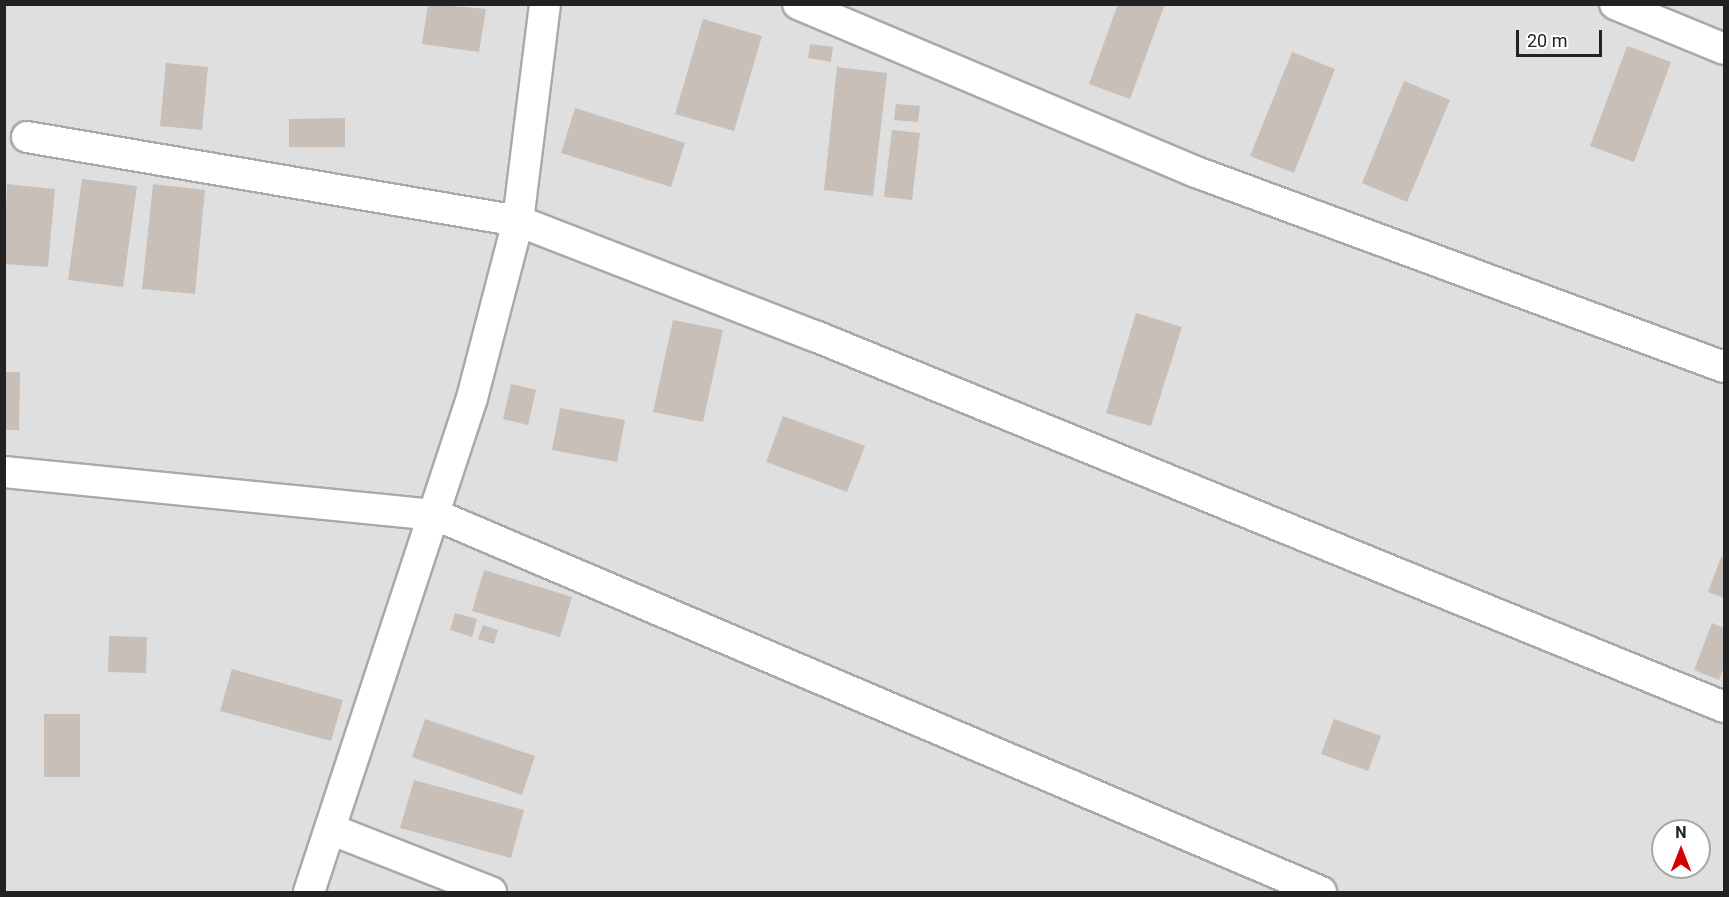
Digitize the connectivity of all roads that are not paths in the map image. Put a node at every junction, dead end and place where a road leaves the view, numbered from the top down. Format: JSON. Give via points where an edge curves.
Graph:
{"nodes":[{"id":1,"x":545,"y":4,"type":"edge"},
{"id":2,"x":798,"y":4,"type":"edge"},
{"id":3,"x":1615,"y":4,"type":"edge"},
{"id":4,"x":1725,"y":49,"type":"edge"},
{"id":5,"x":27,"y":137,"type":"dead end"},
{"id":6,"x":518,"y":221,"type":"junction"},
{"id":7,"x":1725,"y":367,"type":"edge"},
{"id":8,"x":4,"y":472,"type":"edge"},
{"id":9,"x":436,"y":514,"type":"junction"},
{"id":10,"x":1725,"y":707,"type":"edge"},
{"id":11,"x":330,"y":829,"type":"junction"},
{"id":12,"x":309,"y":892,"type":"edge"},
{"id":13,"x":491,"y":892,"type":"edge"},
{"id":14,"x":1321,"y":892,"type":"edge"}],
"edges":[{"from":1,"to":6,"type":"street"},
{"from":2,"to":7,"type":"street","via":[[1196,172]]},
{"from":3,"to":4,"type":"street"},
{"from":5,"to":6,"type":"street"},
{"from":6,"to":9,"type":"street"},
{"from":6,"to":10,"type":"street","via":[[815,336]]},
{"from":8,"to":9,"type":"street"},
{"from":9,"to":11,"type":"street"},
{"from":9,"to":14,"type":"street"},
{"from":11,"to":12,"type":"street"},
{"from":11,"to":13,"type":"street"}]}
